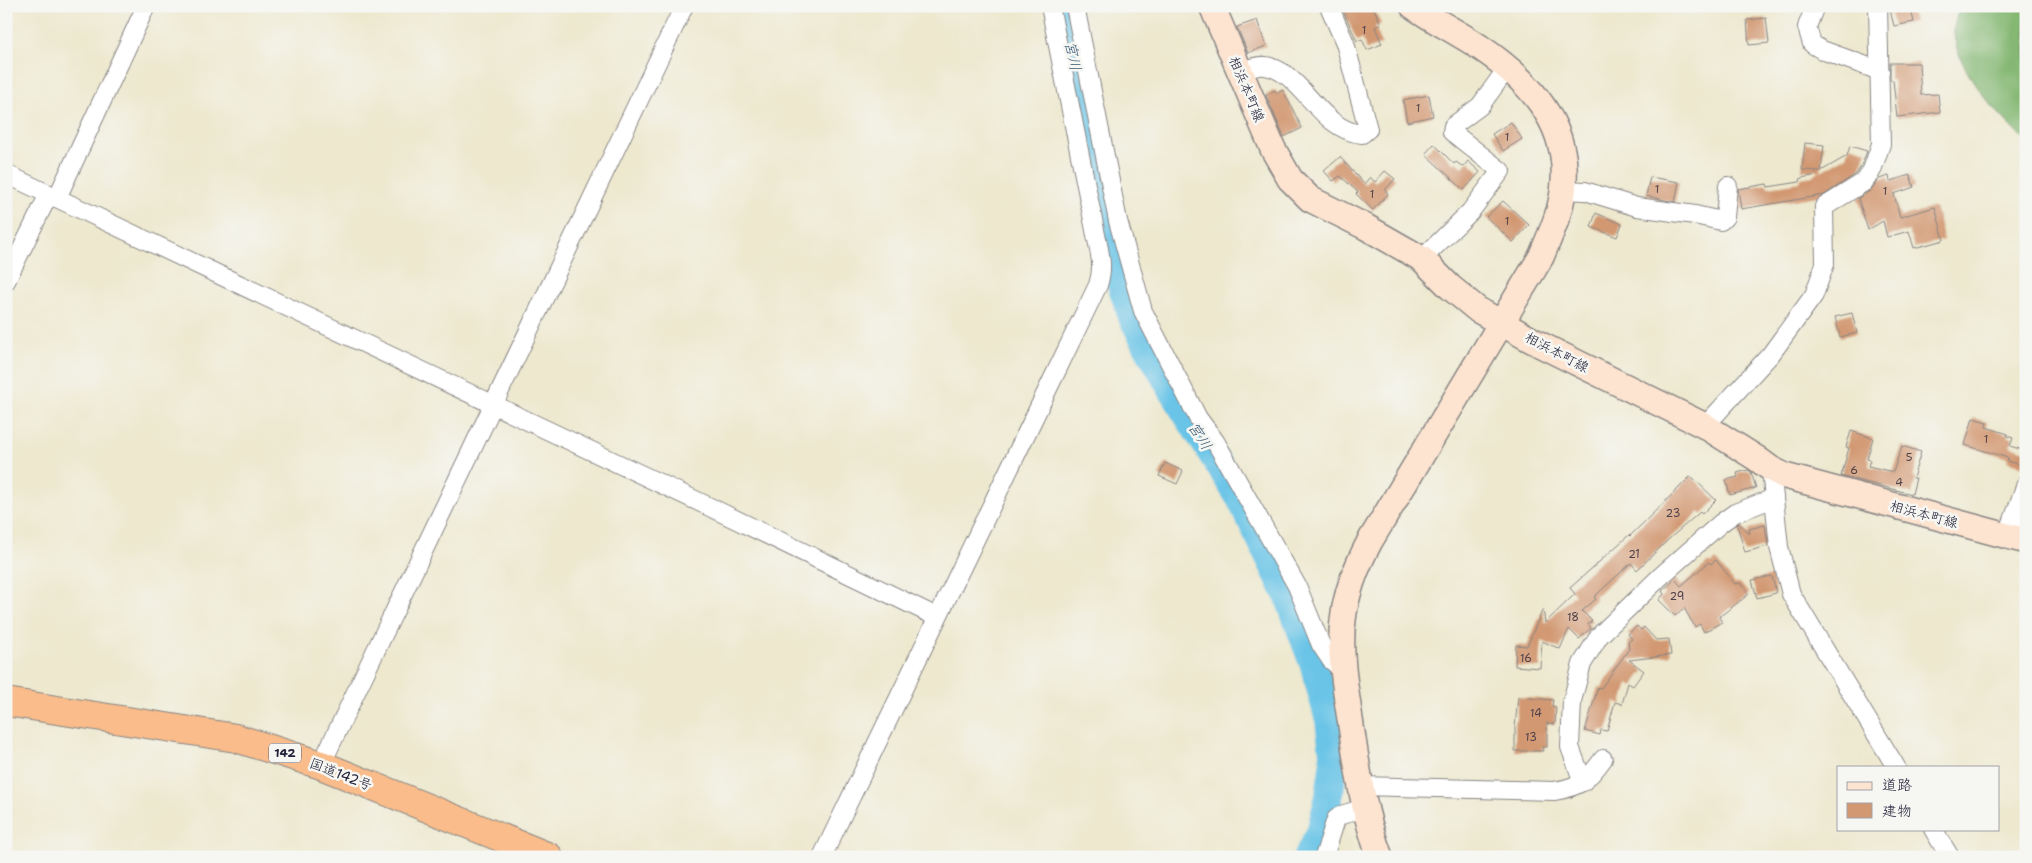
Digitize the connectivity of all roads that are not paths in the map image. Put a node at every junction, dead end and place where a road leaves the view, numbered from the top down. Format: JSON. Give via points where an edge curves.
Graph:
{"nodes":[{"id":1,"x":146,"y":6,"type":"edge"},
{"id":2,"x":684,"y":6,"type":"edge"},
{"id":3,"x":1050,"y":6,"type":"edge"},
{"id":4,"x":1075,"y":6,"type":"edge"},
{"id":5,"x":1212,"y":6,"type":"edge"},
{"id":6,"x":1329,"y":6,"type":"edge"},
{"id":7,"x":1414,"y":6,"type":"edge"},
{"id":8,"x":1815,"y":6,"type":"edge"},
{"id":9,"x":1878,"y":6,"type":"edge"},
{"id":10,"x":1508,"y":67,"type":"junction"},
{"id":11,"x":1239,"y":72,"type":"junction"},
{"id":12,"x":1880,"y":72,"type":"junction"},
{"id":13,"x":6,"y":174,"type":"edge"},
{"id":14,"x":1728,"y":186,"type":"dead end"},
{"id":15,"x":1563,"y":190,"type":"junction"},
{"id":16,"x":53,"y":196,"type":"junction"},
{"id":17,"x":1422,"y":259,"type":"junction"},
{"id":18,"x":6,"y":281,"type":"edge"},
{"id":19,"x":1501,"y":322,"type":"junction"},
{"id":20,"x":492,"y":404,"type":"junction"},
{"id":21,"x":1705,"y":426,"type":"junction"},
{"id":22,"x":1771,"y":469,"type":"junction"},
{"id":23,"x":2026,"y":484,"type":"edge"},
{"id":24,"x":1774,"y":498,"type":"junction"},
{"id":25,"x":2016,"y":539,"type":"edge"},
{"id":26,"x":937,"y":617,"type":"junction"},
{"id":27,"x":1343,"y":670,"type":"junction"},
{"id":28,"x":6,"y":702,"type":"edge"},
{"id":29,"x":1603,"y":759,"type":"dead end"},
{"id":30,"x":321,"y":765,"type":"junction"},
{"id":31,"x":1895,"y":766,"type":"edge"},
{"id":32,"x":1584,"y":782,"type":"junction"},
{"id":33,"x":1362,"y":797,"type":"junction"},
{"id":34,"x":1934,"y":830,"type":"edge"},
{"id":35,"x":549,"y":857,"type":"edge"},
{"id":36,"x":822,"y":857,"type":"edge"},
{"id":37,"x":1324,"y":857,"type":"edge"},
{"id":38,"x":1380,"y":857,"type":"edge"},
{"id":39,"x":1950,"y":857,"type":"edge"}],
"edges":[{"from":1,"to":16,"type":"street"},
{"from":2,"to":20,"type":"street"},
{"from":3,"to":26,"type":"street","via":[[1102,275]]},
{"from":4,"to":27,"type":"street","via":[[1118,221],[1143,311],[1198,418],[1215,440],[1297,586],[1321,645]]},
{"from":5,"to":11,"type":"main road","name":"相浜本町線"},
{"from":6,"to":11,"type":"street","via":[[1345,43],[1368,129],[1362,134],[1342,128],[1276,68],[1264,65]]},
{"from":7,"to":10,"type":"main road"},
{"from":8,"to":12,"type":"street","via":[[1807,27],[1812,44]]},
{"from":9,"to":12,"type":"street"},
{"from":10,"to":15,"type":"main road","via":[[1549,113],[1563,154]]},
{"from":10,"to":17,"type":"street","via":[[1480,106],[1453,126],[1452,132],[1501,171],[1470,212]]},
{"from":11,"to":17,"type":"main road","name":"相浜本町線","via":[[1273,149],[1298,189],[1323,206]]},
{"from":12,"to":21,"type":"street","via":[[1881,144],[1864,182],[1824,207],[1825,264],[1814,296],[1771,354]]},
{"from":13,"to":16,"type":"street"},
{"from":14,"to":15,"type":"street","via":[[1725,217],[1721,221],[1637,207],[1585,191]]},
{"from":15,"to":19,"type":"main road","via":[[1541,257]]},
{"from":16,"to":18,"type":"street"},
{"from":16,"to":20,"type":"street"},
{"from":17,"to":19,"type":"main road","name":"相浜本町線","via":[[1478,310]]},
{"from":19,"to":21,"type":"main road","name":"相浜本町線"},
{"from":19,"to":27,"type":"main road","via":[[1361,557],[1343,619]]},
{"from":20,"to":26,"type":"street"},
{"from":20,"to":30,"type":"street"},
{"from":21,"to":22,"type":"main road","name":"相浜本町線"},
{"from":22,"to":24,"type":"street"},
{"from":22,"to":25,"type":"main road","name":"相浜本町線","via":[[1801,482]]},
{"from":23,"to":25,"type":"street"},
{"from":24,"to":31,"type":"street","via":[[1779,546],[1791,594]]},
{"from":24,"to":32,"type":"street","via":[[1735,513],[1721,523],[1599,636],[1582,664],[1572,701],[1570,747]]},
{"from":26,"to":36,"type":"street"},
{"from":27,"to":33,"type":"main road"},
{"from":28,"to":30,"type":"highway","name":"国道142号","number":"142","via":[[236,738]]},
{"from":29,"to":32,"type":"street"},
{"from":30,"to":35,"type":"highway","name":"国道142号","number":"142"},
{"from":32,"to":33,"type":"street","via":[[1572,789],[1554,791]]},
{"from":33,"to":37,"type":"street","via":[[1336,819]]},
{"from":33,"to":38,"type":"main road"},
{"from":34,"to":39,"type":"street"}]}
